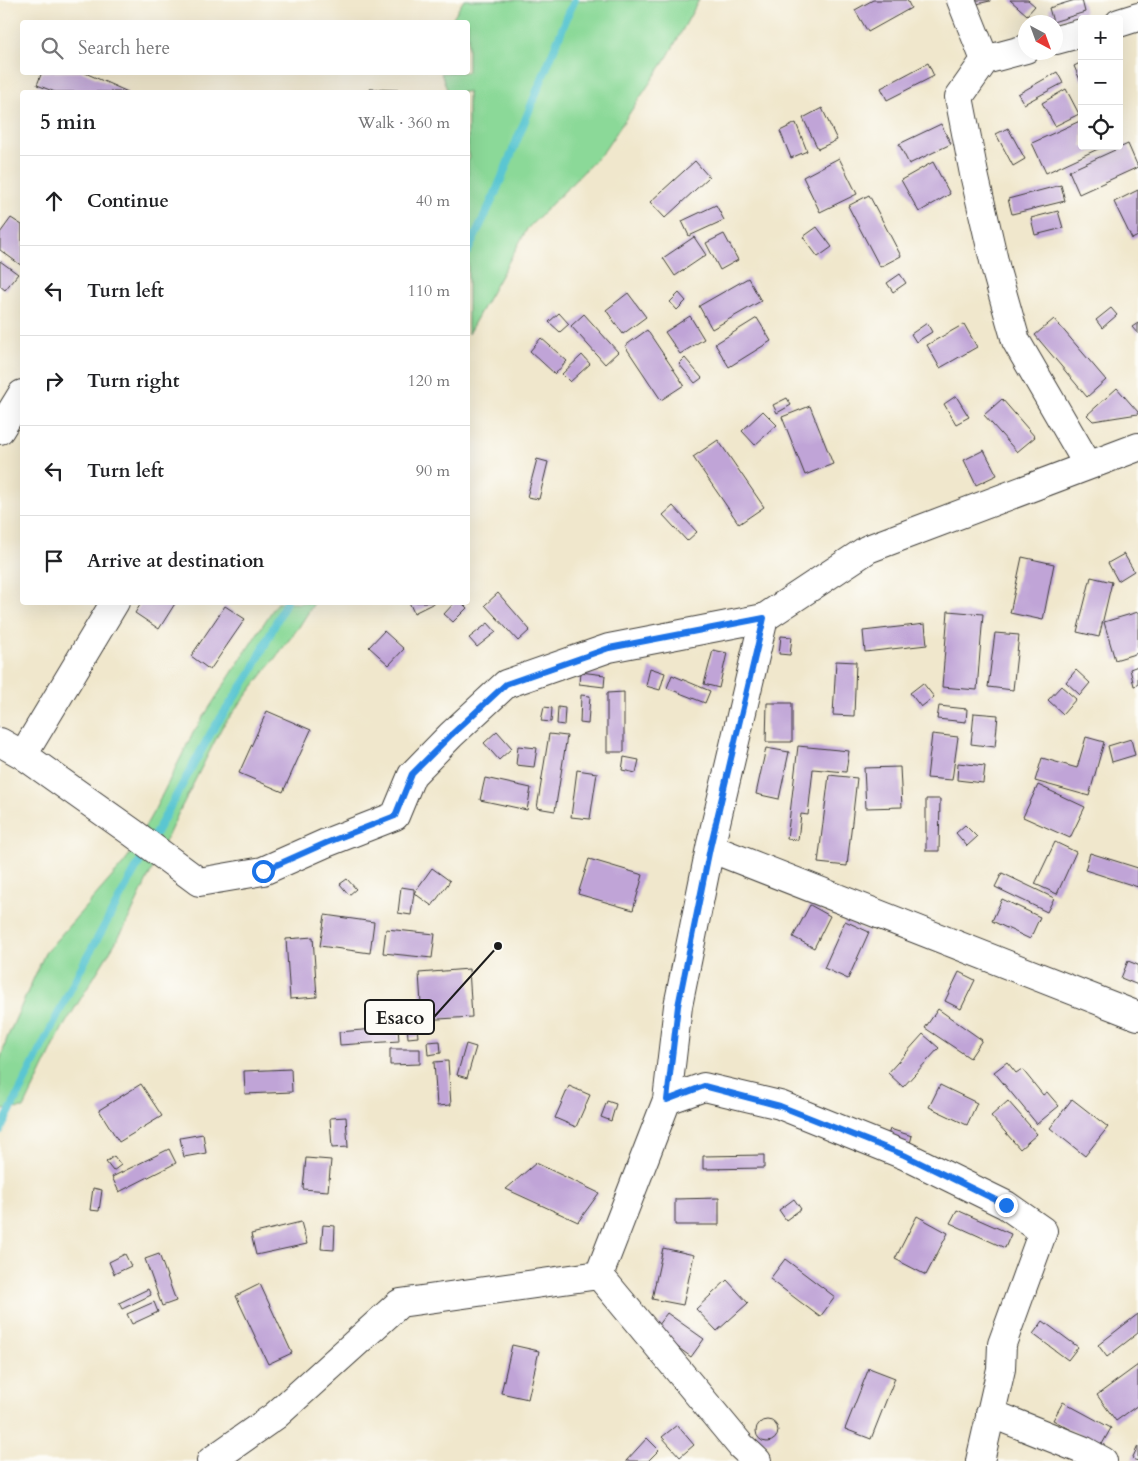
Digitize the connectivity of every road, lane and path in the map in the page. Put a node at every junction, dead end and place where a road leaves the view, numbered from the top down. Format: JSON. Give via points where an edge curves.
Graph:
{"nodes":[{"id":1,"x":961,"y":0,"type":"edge"},
{"id":2,"x":1138,"y":17,"type":"edge"},
{"id":3,"x":1123,"y":21,"type":"edge"},
{"id":4,"x":1078,"y":34,"type":"edge"},
{"id":5,"x":1063,"y":38,"type":"edge"},
{"id":6,"x":1018,"y":51,"type":"edge"},
{"id":7,"x":985,"y":60,"type":"junction"},
{"id":8,"x":20,"y":397,"type":"edge"},
{"id":9,"x":0,"y":430,"type":"edge"},
{"id":10,"x":1138,"y":447,"type":"edge"},
{"id":11,"x":1088,"y":465,"type":"junction"},
{"id":12,"x":113,"y":605,"type":"edge"},
{"id":13,"x":764,"y":618,"type":"junction"},
{"id":14,"x":11,"y":748,"type":"edge"},
{"id":15,"x":710,"y":848,"type":"junction"},
{"id":16,"x":1138,"y":1016,"type":"edge"},
{"id":17,"x":667,"y":1100,"type":"junction"},
{"id":18,"x":599,"y":1275,"type":"junction"},
{"id":19,"x":990,"y":1413,"type":"junction"},
{"id":20,"x":210,"y":1461,"type":"edge"},
{"id":21,"x":756,"y":1461,"type":"edge"},
{"id":22,"x":980,"y":1461,"type":"edge"},
{"id":23,"x":1103,"y":1461,"type":"edge"}],
"edges":[{"from":1,"to":7,"type":"street"},
{"from":2,"to":3,"type":"street"},
{"from":4,"to":5,"type":"street"},
{"from":6,"to":7,"type":"street"},
{"from":7,"to":11,"type":"street","via":[[959,97],[997,274],[1016,341]]},
{"from":8,"to":9,"type":"street"},
{"from":10,"to":11,"type":"street"},
{"from":11,"to":13,"type":"street","via":[[868,549]]},
{"from":12,"to":14,"type":"street"},
{"from":13,"to":14,"type":"street","via":[[609,648],[506,684],[412,774],[395,816],[263,871],[199,882]]},
{"from":13,"to":15,"type":"street"},
{"from":15,"to":16,"type":"street"},
{"from":15,"to":17,"type":"street","via":[[678,1006]]},
{"from":17,"to":18,"type":"street"},
{"from":17,"to":19,"type":"street","via":[[704,1086],[780,1106],[904,1155],[1006,1205],[1043,1231],[1002,1344],[1001,1369]]},
{"from":18,"to":20,"type":"street","via":[[400,1303],[274,1416]]},
{"from":18,"to":21,"type":"street"},
{"from":19,"to":22,"type":"street"},
{"from":19,"to":23,"type":"street"}]}
